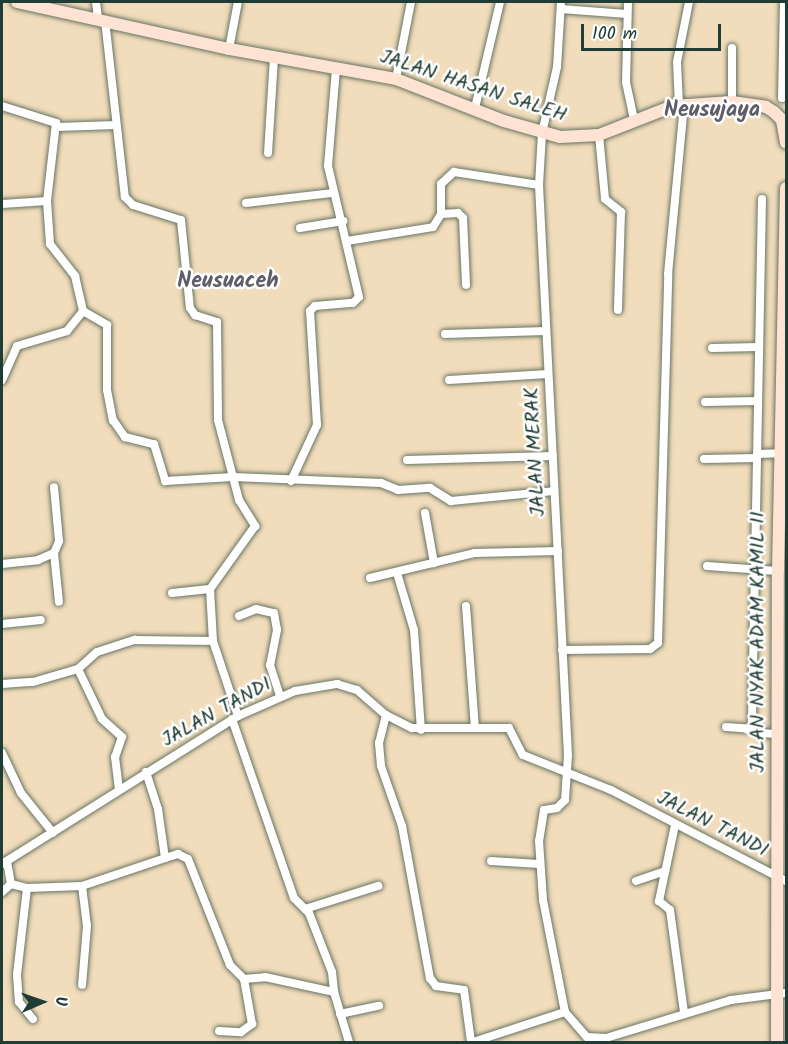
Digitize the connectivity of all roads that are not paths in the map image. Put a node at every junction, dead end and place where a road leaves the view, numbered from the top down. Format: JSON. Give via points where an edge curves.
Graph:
{"nodes":[{"id":1,"x":17,"y":2,"type":"edge"},
{"id":2,"x":96,"y":2,"type":"edge"},
{"id":3,"x":238,"y":2,"type":"edge"},
{"id":4,"x":411,"y":2,"type":"edge"},
{"id":5,"x":500,"y":2,"type":"edge"},
{"id":6,"x":627,"y":2,"type":"edge"},
{"id":7,"x":688,"y":2,"type":"edge"},
{"id":8,"x":784,"y":2,"type":"edge"},
{"id":9,"x":561,"y":5,"type":"edge"},
{"id":10,"x":627,"y":14,"type":"junction"},
{"id":11,"x":101,"y":20,"type":"junction"},
{"id":12,"x":229,"y":48,"type":"junction"},
{"id":13,"x":732,"y":48,"type":"dead end"},
{"id":14,"x":274,"y":57,"type":"junction"},
{"id":15,"x":336,"y":68,"type":"junction"},
{"id":16,"x":396,"y":79,"type":"junction"},
{"id":17,"x":784,"y":96,"type":"edge"},
{"id":18,"x":732,"y":102,"type":"junction"},
{"id":19,"x":682,"y":105,"type":"junction"},
{"id":20,"x":2,"y":106,"type":"edge"},
{"id":21,"x":475,"y":108,"type":"junction"},
{"id":22,"x":774,"y":112,"type":"junction"},
{"id":23,"x":634,"y":120,"type":"junction"},
{"id":24,"x":116,"y":125,"type":"junction"},
{"id":25,"x":57,"y":127,"type":"junction"},
{"id":26,"x":542,"y":133,"type":"junction"},
{"id":27,"x":599,"y":135,"type":"junction"},
{"id":28,"x":786,"y":142,"type":"edge"},
{"id":29,"x":268,"y":153,"type":"dead end"},
{"id":30,"x":540,"y":185,"type":"junction"},
{"id":31,"x":786,"y":188,"type":"edge"},
{"id":32,"x":333,"y":193,"type":"junction"},
{"id":33,"x":762,"y":199,"type":"dead end"},
{"id":34,"x":47,"y":201,"type":"junction"},
{"id":35,"x":246,"y":203,"type":"dead end"},
{"id":36,"x":2,"y":204,"type":"edge"},
{"id":37,"x":441,"y":214,"type":"junction"},
{"id":38,"x":343,"y":221,"type":"junction"},
{"id":39,"x":300,"y":228,"type":"dead end"},
{"id":40,"x":348,"y":241,"type":"junction"},
{"id":41,"x":786,"y":242,"type":"edge"},
{"id":42,"x":466,"y":285,"type":"dead end"},
{"id":43,"x":83,"y":310,"type":"junction"},
{"id":44,"x":618,"y":310,"type":"dead end"},
{"id":45,"x":546,"y":331,"type":"junction"},
{"id":46,"x":445,"y":334,"type":"dead end"},
{"id":47,"x":759,"y":347,"type":"junction"},
{"id":48,"x":712,"y":348,"type":"dead end"},
{"id":49,"x":548,"y":374,"type":"junction"},
{"id":50,"x":2,"y":380,"type":"edge"},
{"id":51,"x":449,"y":380,"type":"dead end"},
{"id":52,"x":758,"y":401,"type":"junction"},
{"id":53,"x":705,"y":402,"type":"dead end"},
{"id":54,"x":780,"y":453,"type":"junction"},
{"id":55,"x":553,"y":456,"type":"junction"},
{"id":56,"x":757,"y":456,"type":"junction"},
{"id":57,"x":704,"y":459,"type":"dead end"},
{"id":58,"x":407,"y":460,"type":"dead end"},
{"id":59,"x":233,"y":477,"type":"junction"},
{"id":60,"x":291,"y":481,"type":"junction"},
{"id":61,"x":54,"y":487,"type":"dead end"},
{"id":62,"x":554,"y":491,"type":"junction"},
{"id":63,"x":424,"y":513,"type":"dead end"},
{"id":64,"x":558,"y":551,"type":"junction"},
{"id":65,"x":54,"y":553,"type":"junction"},
{"id":66,"x":434,"y":563,"type":"junction"},
{"id":67,"x":2,"y":564,"type":"edge"},
{"id":68,"x":707,"y":566,"type":"dead end"},
{"id":69,"x":753,"y":570,"type":"junction"},
{"id":70,"x":778,"y":571,"type":"junction"},
{"id":71,"x":397,"y":573,"type":"junction"},
{"id":72,"x":370,"y":578,"type":"dead end"},
{"id":73,"x":210,"y":589,"type":"junction"},
{"id":74,"x":172,"y":593,"type":"dead end"},
{"id":75,"x":58,"y":602,"type":"dead end"},
{"id":76,"x":466,"y":606,"type":"dead end"},
{"id":77,"x":239,"y":615,"type":"dead end"},
{"id":78,"x":41,"y":620,"type":"dead end"},
{"id":79,"x":2,"y":624,"type":"edge"},
{"id":80,"x":213,"y":641,"type":"junction"},
{"id":81,"x":562,"y":650,"type":"junction"},
{"id":82,"x":78,"y":669,"type":"junction"},
{"id":83,"x":2,"y":684,"type":"edge"},
{"id":84,"x":782,"y":685,"type":"edge"},
{"id":85,"x":280,"y":696,"type":"junction"},
{"id":86,"x":386,"y":716,"type":"junction"},
{"id":87,"x":235,"y":718,"type":"junction"},
{"id":88,"x":475,"y":728,"type":"junction"},
{"id":89,"x":726,"y":728,"type":"dead end"},
{"id":90,"x":755,"y":729,"type":"junction"},
{"id":91,"x":421,"y":730,"type":"junction"},
{"id":92,"x":777,"y":734,"type":"junction"},
{"id":93,"x":2,"y":753,"type":"edge"},
{"id":94,"x":567,"y":770,"type":"junction"},
{"id":95,"x":146,"y":772,"type":"junction"},
{"id":96,"x":119,"y":790,"type":"junction"},
{"id":97,"x":675,"y":825,"type":"junction"},
{"id":98,"x":53,"y":833,"type":"junction"},
{"id":99,"x":165,"y":858,"type":"junction"},
{"id":100,"x":491,"y":861,"type":"dead end"},
{"id":101,"x":4,"y":863,"type":"edge"},
{"id":102,"x":539,"y":864,"type":"junction"},
{"id":103,"x":665,"y":871,"type":"junction"},
{"id":104,"x":782,"y":879,"type":"edge"},
{"id":105,"x":636,"y":881,"type":"dead end"},
{"id":106,"x":11,"y":884,"type":"junction"},
{"id":107,"x":82,"y":886,"type":"junction"},
{"id":108,"x":378,"y":886,"type":"dead end"},
{"id":109,"x":27,"y":888,"type":"junction"},
{"id":110,"x":2,"y":892,"type":"edge"},
{"id":111,"x":305,"y":909,"type":"junction"},
{"id":112,"x":244,"y":979,"type":"junction"},
{"id":113,"x":82,"y":985,"type":"dead end"},
{"id":114,"x":333,"y":992,"type":"junction"},
{"id":115,"x":782,"y":993,"type":"edge"},
{"id":116,"x":379,"y":1006,"type":"dead end"},
{"id":117,"x":566,"y":1012,"type":"junction"},
{"id":118,"x":684,"y":1012,"type":"junction"},
{"id":119,"x":340,"y":1014,"type":"junction"},
{"id":120,"x":33,"y":1019,"type":"dead end"},
{"id":121,"x":219,"y":1031,"type":"dead end"},
{"id":122,"x":349,"y":1042,"type":"edge"},
{"id":123,"x":472,"y":1042,"type":"edge"},
{"id":124,"x":777,"y":1042,"type":"edge"}],
"edges":[{"from":1,"to":11,"type":"street","name":"JALAN HASAN SALEH"},
{"from":2,"to":11,"type":"street"},
{"from":3,"to":12,"type":"street"},
{"from":4,"to":16,"type":"street"},
{"from":5,"to":21,"type":"street"},
{"from":6,"to":10,"type":"street"},
{"from":7,"to":19,"type":"street","via":[[677,62]]},
{"from":8,"to":17,"type":"street"},
{"from":9,"to":10,"type":"street"},
{"from":9,"to":26,"type":"street","name":"JALAN MERAK","via":[[557,67]]},
{"from":10,"to":23,"type":"street","via":[[626,82]]},
{"from":11,"to":12,"type":"street","name":"JALAN HASAN SALEH"},
{"from":11,"to":24,"type":"street"},
{"from":12,"to":14,"type":"street","name":"JALAN HASAN SALEH"},
{"from":13,"to":18,"type":"street"},
{"from":14,"to":15,"type":"street","name":"JALAN HASAN SALEH"},
{"from":14,"to":29,"type":"street"},
{"from":15,"to":16,"type":"street","name":"JALAN HASAN SALEH"},
{"from":15,"to":32,"type":"street","via":[[328,147]]},
{"from":16,"to":21,"type":"street","name":"JALAN HASAN SALEH"},
{"from":17,"to":22,"type":"street"},
{"from":18,"to":19,"type":"street","name":"JALAN HASAN SALEH"},
{"from":18,"to":22,"type":"street","name":"JALAN HASAN SALEH"},
{"from":19,"to":23,"type":"street","name":"JALAN HASAN SALEH"},
{"from":19,"to":81,"type":"street","via":[[668,284],[658,644],[650,649]]},
{"from":20,"to":25,"type":"street","via":[[52,121]]},
{"from":21,"to":26,"type":"street","name":"JALAN HASAN SALEH"},
{"from":22,"to":28,"type":"street","via":[[782,120]]},
{"from":23,"to":27,"type":"street","name":"JALAN HASAN SALEH"},
{"from":24,"to":25,"type":"street"},
{"from":24,"to":59,"type":"street","via":[[125,197],[133,205],[181,220],[190,308],[195,315],[217,322],[216,403]]},
{"from":25,"to":34,"type":"street"},
{"from":26,"to":27,"type":"street","name":"JALAN HASAN SALEH","via":[[573,139]]},
{"from":26,"to":30,"type":"street","name":"JALAN MERAK"},
{"from":27,"to":44,"type":"street","via":[[605,199],[621,212]]},
{"from":30,"to":37,"type":"street","via":[[453,172],[441,183]]},
{"from":30,"to":45,"type":"street","name":"JALAN MERAK"},
{"from":31,"to":41,"type":"street"},
{"from":32,"to":35,"type":"street"},
{"from":32,"to":38,"type":"street"},
{"from":33,"to":47,"type":"street"},
{"from":34,"to":36,"type":"street"},
{"from":34,"to":43,"type":"street","via":[[51,244],[75,276]]},
{"from":37,"to":40,"type":"street","via":[[437,224],[428,229]]},
{"from":37,"to":42,"type":"street","via":[[458,213],[463,218]]},
{"from":38,"to":39,"type":"street"},
{"from":38,"to":40,"type":"street"},
{"from":40,"to":60,"type":"street","via":[[359,297],[353,303],[315,306],[310,311],[317,425]]},
{"from":41,"to":54,"type":"street","name":"JALAN NYAK ADAM KAMIL II"},
{"from":43,"to":50,"type":"street","via":[[67,331],[17,346]]},
{"from":43,"to":59,"type":"street","via":[[107,325],[108,404],[125,437],[154,444],[165,481]]},
{"from":45,"to":46,"type":"street"},
{"from":45,"to":49,"type":"street","name":"JALAN MERAK"},
{"from":47,"to":48,"type":"street"},
{"from":47,"to":52,"type":"street"},
{"from":49,"to":51,"type":"street"},
{"from":49,"to":55,"type":"street","name":"JALAN MERAK"},
{"from":52,"to":53,"type":"street"},
{"from":52,"to":56,"type":"street"},
{"from":54,"to":56,"type":"street"},
{"from":54,"to":70,"type":"street","name":"JALAN NYAK ADAM KAMIL II"},
{"from":55,"to":58,"type":"street"},
{"from":55,"to":62,"type":"street","name":"JALAN MERAK"},
{"from":56,"to":57,"type":"street"},
{"from":56,"to":69,"type":"street"},
{"from":59,"to":60,"type":"street"},
{"from":59,"to":73,"type":"street","via":[[254,529]]},
{"from":60,"to":62,"type":"street","via":[[381,483],[398,490],[422,487],[451,501]]},
{"from":61,"to":65,"type":"street","via":[[59,541]]},
{"from":62,"to":64,"type":"street","name":"JALAN MERAK"},
{"from":63,"to":66,"type":"street"},
{"from":64,"to":66,"type":"street","via":[[491,551]]},
{"from":64,"to":81,"type":"street","name":"JALAN MERAK"},
{"from":65,"to":67,"type":"street","via":[[38,560]]},
{"from":65,"to":75,"type":"street"},
{"from":66,"to":71,"type":"street"},
{"from":68,"to":69,"type":"street"},
{"from":69,"to":70,"type":"street"},
{"from":69,"to":90,"type":"street"},
{"from":70,"to":84,"type":"street","name":"JALAN NYAK ADAM KAMIL II"},
{"from":71,"to":72,"type":"street"},
{"from":71,"to":91,"type":"street","via":[[414,630]]},
{"from":73,"to":74,"type":"street"},
{"from":73,"to":80,"type":"street"},
{"from":76,"to":88,"type":"street"},
{"from":77,"to":85,"type":"street","via":[[256,609],[274,613],[277,630],[270,665]]},
{"from":78,"to":79,"type":"street"},
{"from":80,"to":82,"type":"street","via":[[135,640],[97,652]]},
{"from":80,"to":87,"type":"street"},
{"from":81,"to":94,"type":"street","name":"JALAN MERAK"},
{"from":82,"to":83,"type":"street","via":[[33,682]]},
{"from":82,"to":96,"type":"street","via":[[102,720],[122,737],[114,764]]},
{"from":84,"to":92,"type":"street","name":"JALAN NYAK ADAM KAMIL II"},
{"from":85,"to":86,"type":"street","name":"JALAN TANDI","via":[[315,686],[346,685]]},
{"from":85,"to":87,"type":"street","name":"JALAN TANDI"},
{"from":86,"to":91,"type":"street","name":"JALAN TANDI"},
{"from":86,"to":123,"type":"street","via":[[379,743],[381,766],[402,826],[430,978],[436,986],[464,990]]},
{"from":87,"to":95,"type":"street","name":"JALAN TANDI"},
{"from":87,"to":111,"type":"street","via":[[294,898]]},
{"from":88,"to":91,"type":"street","name":"JALAN TANDI"},
{"from":88,"to":94,"type":"street","name":"JALAN TANDI","via":[[509,728],[523,755]]},
{"from":89,"to":90,"type":"street"},
{"from":90,"to":92,"type":"street"},
{"from":92,"to":104,"type":"street","name":"JALAN NYAK ADAM KAMIL II"},
{"from":93,"to":98,"type":"street","via":[[21,793]]},
{"from":94,"to":97,"type":"street","name":"JALAN TANDI"},
{"from":94,"to":102,"type":"street","name":"JALAN MERAK","via":[[563,804],[544,810],[540,818]]},
{"from":95,"to":96,"type":"street","name":"JALAN TANDI"},
{"from":95,"to":99,"type":"street","via":[[158,809]]},
{"from":96,"to":98,"type":"street","name":"JALAN TANDI"},
{"from":97,"to":103,"type":"street"},
{"from":97,"to":104,"type":"street","name":"JALAN TANDI"},
{"from":98,"to":101,"type":"street","name":"JALAN TANDI"},
{"from":99,"to":107,"type":"street"},
{"from":99,"to":112,"type":"street","via":[[178,854],[188,859],[230,965]]},
{"from":100,"to":102,"type":"street"},
{"from":101,"to":106,"type":"street"},
{"from":102,"to":117,"type":"street"},
{"from":103,"to":105,"type":"street"},
{"from":103,"to":118,"type":"street","via":[[659,901],[670,910]]},
{"from":104,"to":115,"type":"street","name":"JALAN NYAK ADAM KAMIL II"},
{"from":106,"to":109,"type":"street"},
{"from":106,"to":110,"type":"street"},
{"from":107,"to":109,"type":"street"},
{"from":107,"to":113,"type":"street","via":[[87,926]]},
{"from":108,"to":111,"type":"street"},
{"from":109,"to":120,"type":"street","via":[[17,975],[19,1002]]},
{"from":111,"to":114,"type":"street","via":[[332,972]]},
{"from":112,"to":114,"type":"street","via":[[265,977]]},
{"from":112,"to":121,"type":"street","via":[[252,1024],[241,1032]]},
{"from":114,"to":119,"type":"street"},
{"from":115,"to":118,"type":"street"},
{"from":115,"to":124,"type":"street","name":"JALAN NYAK ADAM KAMIL II"},
{"from":116,"to":119,"type":"street"},
{"from":117,"to":118,"type":"street","via":[[587,1037],[595,1039]]},
{"from":117,"to":123,"type":"street"},
{"from":119,"to":122,"type":"street"}]}
